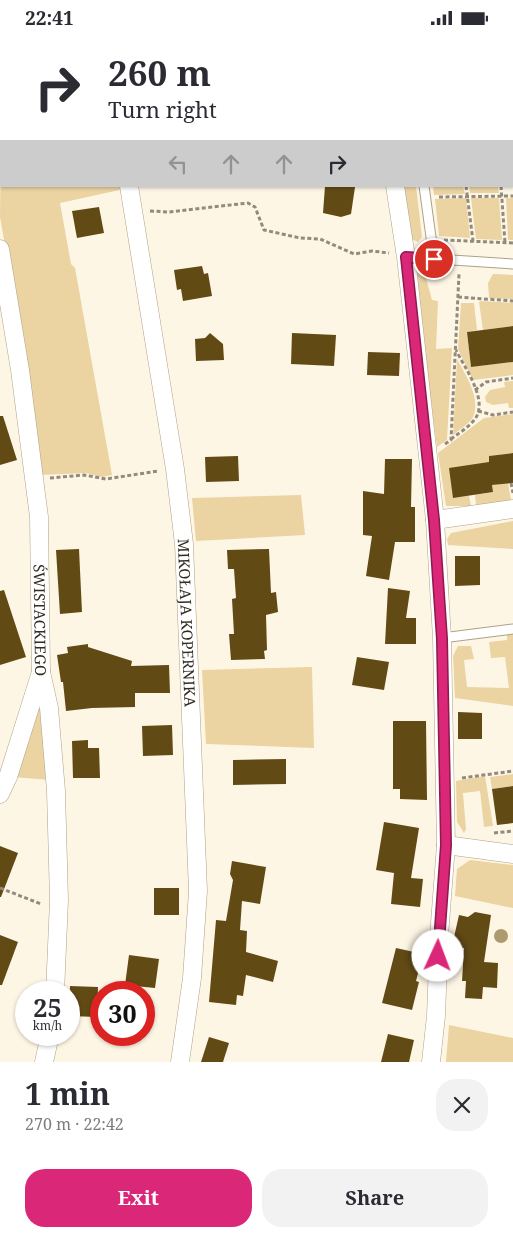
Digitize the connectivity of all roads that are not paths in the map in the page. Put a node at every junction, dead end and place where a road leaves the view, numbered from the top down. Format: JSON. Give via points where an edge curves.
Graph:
{"nodes":[{"id":1,"x":395,"y":187,"type":"edge"},
{"id":2,"x":424,"y":187,"type":"edge"},
{"id":3,"x":129,"y":191,"type":"edge"},
{"id":4,"x":406,"y":257,"type":"junction"},
{"id":5,"x":1,"y":259,"type":"edge"},
{"id":6,"x":434,"y":259,"type":"junction"},
{"id":7,"x":513,"y":263,"type":"edge"},
{"id":8,"x":513,"y":509,"type":"edge"},
{"id":9,"x":434,"y":520,"type":"junction"},
{"id":10,"x":513,"y":629,"type":"edge"},
{"id":11,"x":442,"y":639,"type":"junction"},
{"id":12,"x":41,"y":672,"type":"junction"},
{"id":13,"x":0,"y":794,"type":"edge"},
{"id":14,"x":446,"y":845,"type":"junction"},
{"id":15,"x":513,"y":854,"type":"edge"},
{"id":16,"x":56,"y":981,"type":"edge"},
{"id":17,"x":48,"y":1046,"type":"edge"},
{"id":18,"x":44,"y":1062,"type":"edge"},
{"id":19,"x":180,"y":1062,"type":"edge"},
{"id":20,"x":432,"y":1062,"type":"edge"}],
"edges":[{"from":1,"to":4,"type":"street"},
{"from":2,"to":6,"type":"lane"},
{"from":3,"to":19,"type":"street","name":"MIKOŁAJA KOPERNIKA","via":[[175,469],[184,544],[198,891],[192,978]]},
{"from":4,"to":6,"type":"lane"},
{"from":4,"to":9,"type":"street"},
{"from":5,"to":12,"type":"street","name":"ŚWISTACKIEGO","via":[[35,481]]},
{"from":6,"to":7,"type":"lane"},
{"from":8,"to":9,"type":"street"},
{"from":9,"to":11,"type":"street"},
{"from":10,"to":11,"type":"lane"},
{"from":11,"to":14,"type":"street"},
{"from":12,"to":13,"type":"street"},
{"from":12,"to":16,"type":"street","name":"ŚWISTACKIEGO","via":[[49,707],[56,791],[59,911]]},
{"from":14,"to":15,"type":"street"},
{"from":14,"to":20,"type":"street"},
{"from":17,"to":18,"type":"street"}]}
